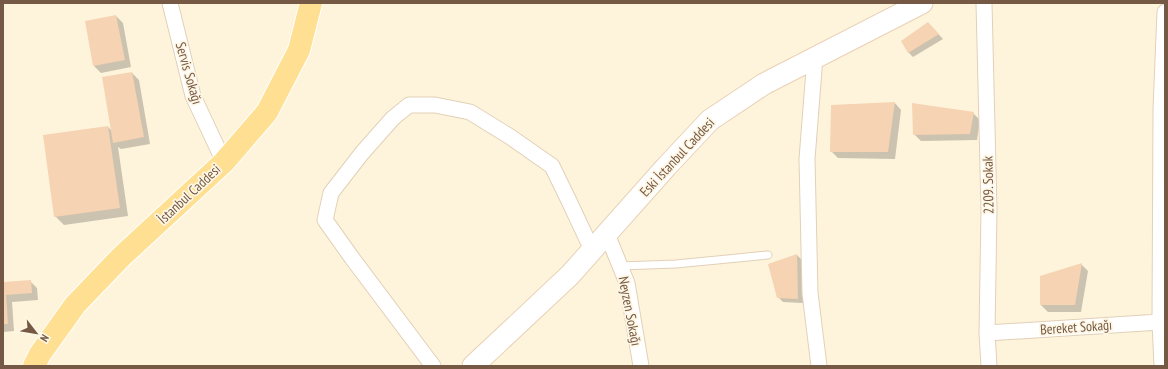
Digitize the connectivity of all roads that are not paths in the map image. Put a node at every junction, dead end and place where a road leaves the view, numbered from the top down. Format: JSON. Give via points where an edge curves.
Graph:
{"nodes":[{"id":1,"x":170,"y":3,"type":"edge"},
{"id":2,"x":311,"y":3,"type":"edge"},
{"id":3,"x":922,"y":3,"type":"edge"},
{"id":4,"x":984,"y":3,"type":"edge"},
{"id":5,"x":1165,"y":12,"type":"edge"},
{"id":6,"x":815,"y":57,"type":"junction"},
{"id":7,"x":224,"y":162,"type":"junction"},
{"id":8,"x":607,"y":234,"type":"junction"},
{"id":9,"x":592,"y":250,"type":"junction"},
{"id":10,"x":768,"y":255,"type":"dead end"},
{"id":11,"x":620,"y":266,"type":"junction"},
{"id":12,"x":1162,"y":321,"type":"edge"},
{"id":13,"x":987,"y":333,"type":"junction"},
{"id":14,"x":34,"y":366,"type":"edge"},
{"id":15,"x":433,"y":366,"type":"edge"},
{"id":16,"x":472,"y":366,"type":"edge"},
{"id":17,"x":641,"y":366,"type":"edge"},
{"id":18,"x":819,"y":366,"type":"edge"},
{"id":19,"x":988,"y":366,"type":"edge"},
{"id":20,"x":1162,"y":366,"type":"edge"}],
"edges":[{"from":1,"to":7,"type":"street","name":"Servis Sokağı","via":[[193,96]]},
{"from":2,"to":7,"type":"main road","name":"İstanbul Caddesi","via":[[299,50],[267,112]]},
{"from":3,"to":6,"type":"main road","name":"Eski İstanbul Caddesi"},
{"from":4,"to":13,"type":"street","name":"2209. Sokak","via":[[989,210]]},
{"from":5,"to":12,"type":"street","via":[[1162,109]]},
{"from":6,"to":8,"type":"main road","name":"Eski İstanbul Caddesi","via":[[764,84],[710,120]]},
{"from":6,"to":18,"type":"street","via":[[807,159],[810,293]]},
{"from":7,"to":14,"type":"main road","name":"İstanbul Caddesi","via":[[122,256],[75,304]]},
{"from":8,"to":9,"type":"main road","name":"Eski İstanbul Caddesi"},
{"from":8,"to":11,"type":"street","name":"Neyzen Sokağı"},
{"from":9,"to":15,"type":"street","via":[[552,166],[470,112],[435,105],[409,105],[393,118],[331,192],[325,220]]},
{"from":9,"to":16,"type":"main road","name":"Eski İstanbul Caddesi","via":[[570,275]]},
{"from":10,"to":11,"type":"lane","via":[[676,264]]},
{"from":11,"to":17,"type":"street","name":"Neyzen Sokağı","via":[[627,283]]},
{"from":12,"to":13,"type":"street","name":"Bereket Sokağı"},
{"from":12,"to":20,"type":"street"},
{"from":13,"to":19,"type":"street","name":"2209. Sokak"}]}
